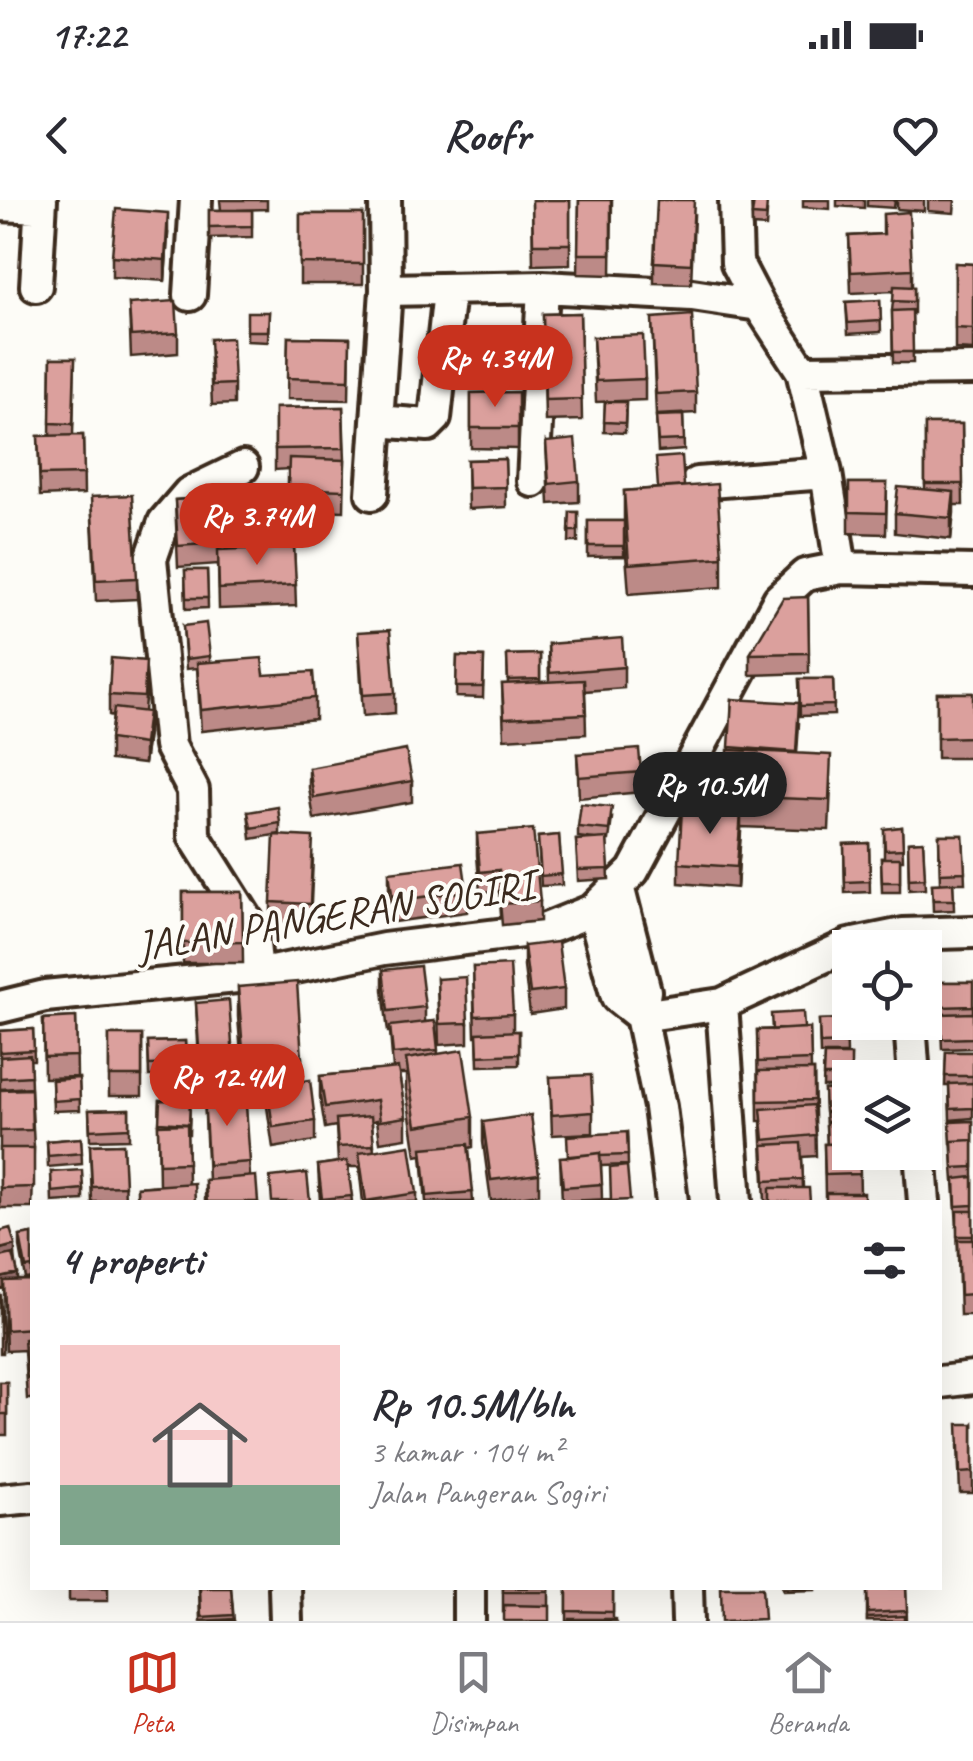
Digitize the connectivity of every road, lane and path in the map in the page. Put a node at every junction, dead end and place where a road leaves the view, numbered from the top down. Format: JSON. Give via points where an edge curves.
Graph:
{"nodes":[{"id":1,"x":196,"y":200,"type":"edge"},
{"id":2,"x":385,"y":200,"type":"edge"},
{"id":3,"x":735,"y":200,"type":"edge"},
{"id":4,"x":41,"y":204,"type":"edge"},
{"id":5,"x":0,"y":205,"type":"edge"},
{"id":6,"x":36,"y":286,"type":"dead end"},
{"id":7,"x":543,"y":287,"type":"junction"},
{"id":8,"x":386,"y":290,"type":"junction"},
{"id":9,"x":449,"y":291,"type":"junction"},
{"id":10,"x":190,"y":294,"type":"dead end"},
{"id":11,"x":759,"y":305,"type":"junction"},
{"id":12,"x":973,"y":369,"type":"edge"},
{"id":13,"x":802,"y":371,"type":"junction"},
{"id":14,"x":377,"y":422,"type":"junction"},
{"id":15,"x":243,"y":467,"type":"dead end"},
{"id":16,"x":826,"y":473,"type":"junction"},
{"id":17,"x":532,"y":481,"type":"dead end"},
{"id":18,"x":697,"y":483,"type":"edge"},
{"id":19,"x":372,"y":494,"type":"dead end"},
{"id":20,"x":841,"y":568,"type":"junction"},
{"id":21,"x":973,"y":571,"type":"edge"},
{"id":22,"x":618,"y":886,"type":"junction"},
{"id":23,"x":593,"y":910,"type":"junction"},
{"id":24,"x":973,"y":932,"type":"edge"},
{"id":25,"x":942,"y":936,"type":"edge"},
{"id":26,"x":832,"y":953,"type":"edge"},
{"id":27,"x":258,"y":975,"type":"junction"},
{"id":28,"x":722,"y":1004,"type":"junction"},
{"id":29,"x":0,"y":1007,"type":"edge"},
{"id":30,"x":641,"y":1016,"type":"junction"},
{"id":31,"x":921,"y":1170,"type":"edge"},
{"id":32,"x":672,"y":1200,"type":"edge"},
{"id":33,"x":736,"y":1200,"type":"edge"},
{"id":34,"x":924,"y":1200,"type":"edge"},
{"id":35,"x":973,"y":1378,"type":"edge"},
{"id":36,"x":942,"y":1382,"type":"edge"},
{"id":37,"x":30,"y":1497,"type":"edge"},
{"id":38,"x":0,"y":1500,"type":"edge"},
{"id":39,"x":285,"y":1590,"type":"edge"},
{"id":40,"x":469,"y":1590,"type":"edge"},
{"id":41,"x":687,"y":1590,"type":"edge"},
{"id":42,"x":286,"y":1621,"type":"edge"},
{"id":43,"x":469,"y":1621,"type":"edge"},
{"id":44,"x":688,"y":1621,"type":"edge"}],
"edges":[{"from":1,"to":10,"type":"street"},
{"from":2,"to":8,"type":"street"},
{"from":3,"to":11,"type":"street","via":[[737,263]]},
{"from":4,"to":5,"type":"street"},
{"from":4,"to":6,"type":"street"},
{"from":7,"to":9,"type":"street"},
{"from":7,"to":11,"type":"street","via":[[692,294]]},
{"from":7,"to":17,"type":"street"},
{"from":8,"to":9,"type":"street"},
{"from":8,"to":14,"type":"street"},
{"from":9,"to":14,"type":"street","via":[[434,418],[428,426]]},
{"from":11,"to":13,"type":"street"},
{"from":12,"to":13,"type":"street"},
{"from":13,"to":16,"type":"street"},
{"from":14,"to":19,"type":"street"},
{"from":15,"to":27,"type":"street","via":[[189,493],[164,522],[152,559],[170,746],[192,790],[194,836],[247,920]]},
{"from":16,"to":18,"type":"street"},
{"from":16,"to":20,"type":"street"},
{"from":20,"to":21,"type":"street","name":"JALAN PANGERAN SOGIRI"},
{"from":20,"to":22,"type":"street","name":"JALAN PANGERAN SOGIRI","via":[[805,575],[779,598],[650,842]]},
{"from":22,"to":23,"type":"street","name":"JALAN PANGERAN SOGIRI"},
{"from":22,"to":30,"type":"street","via":[[645,991]]},
{"from":23,"to":27,"type":"street","name":"JALAN PANGERAN SOGIRI","via":[[546,929],[384,949]]},
{"from":23,"to":30,"type":"street","via":[[617,997]]},
{"from":24,"to":25,"type":"street"},
{"from":26,"to":28,"type":"street"},
{"from":27,"to":29,"type":"street","name":"JALAN PANGERAN SOGIRI","via":[[44,996]]},
{"from":28,"to":30,"type":"street"},
{"from":28,"to":33,"type":"street"},
{"from":30,"to":32,"type":"street"},
{"from":31,"to":34,"type":"street"},
{"from":35,"to":36,"type":"street"},
{"from":37,"to":38,"type":"street"},
{"from":39,"to":42,"type":"street"},
{"from":40,"to":43,"type":"street"},
{"from":41,"to":44,"type":"street"}]}
